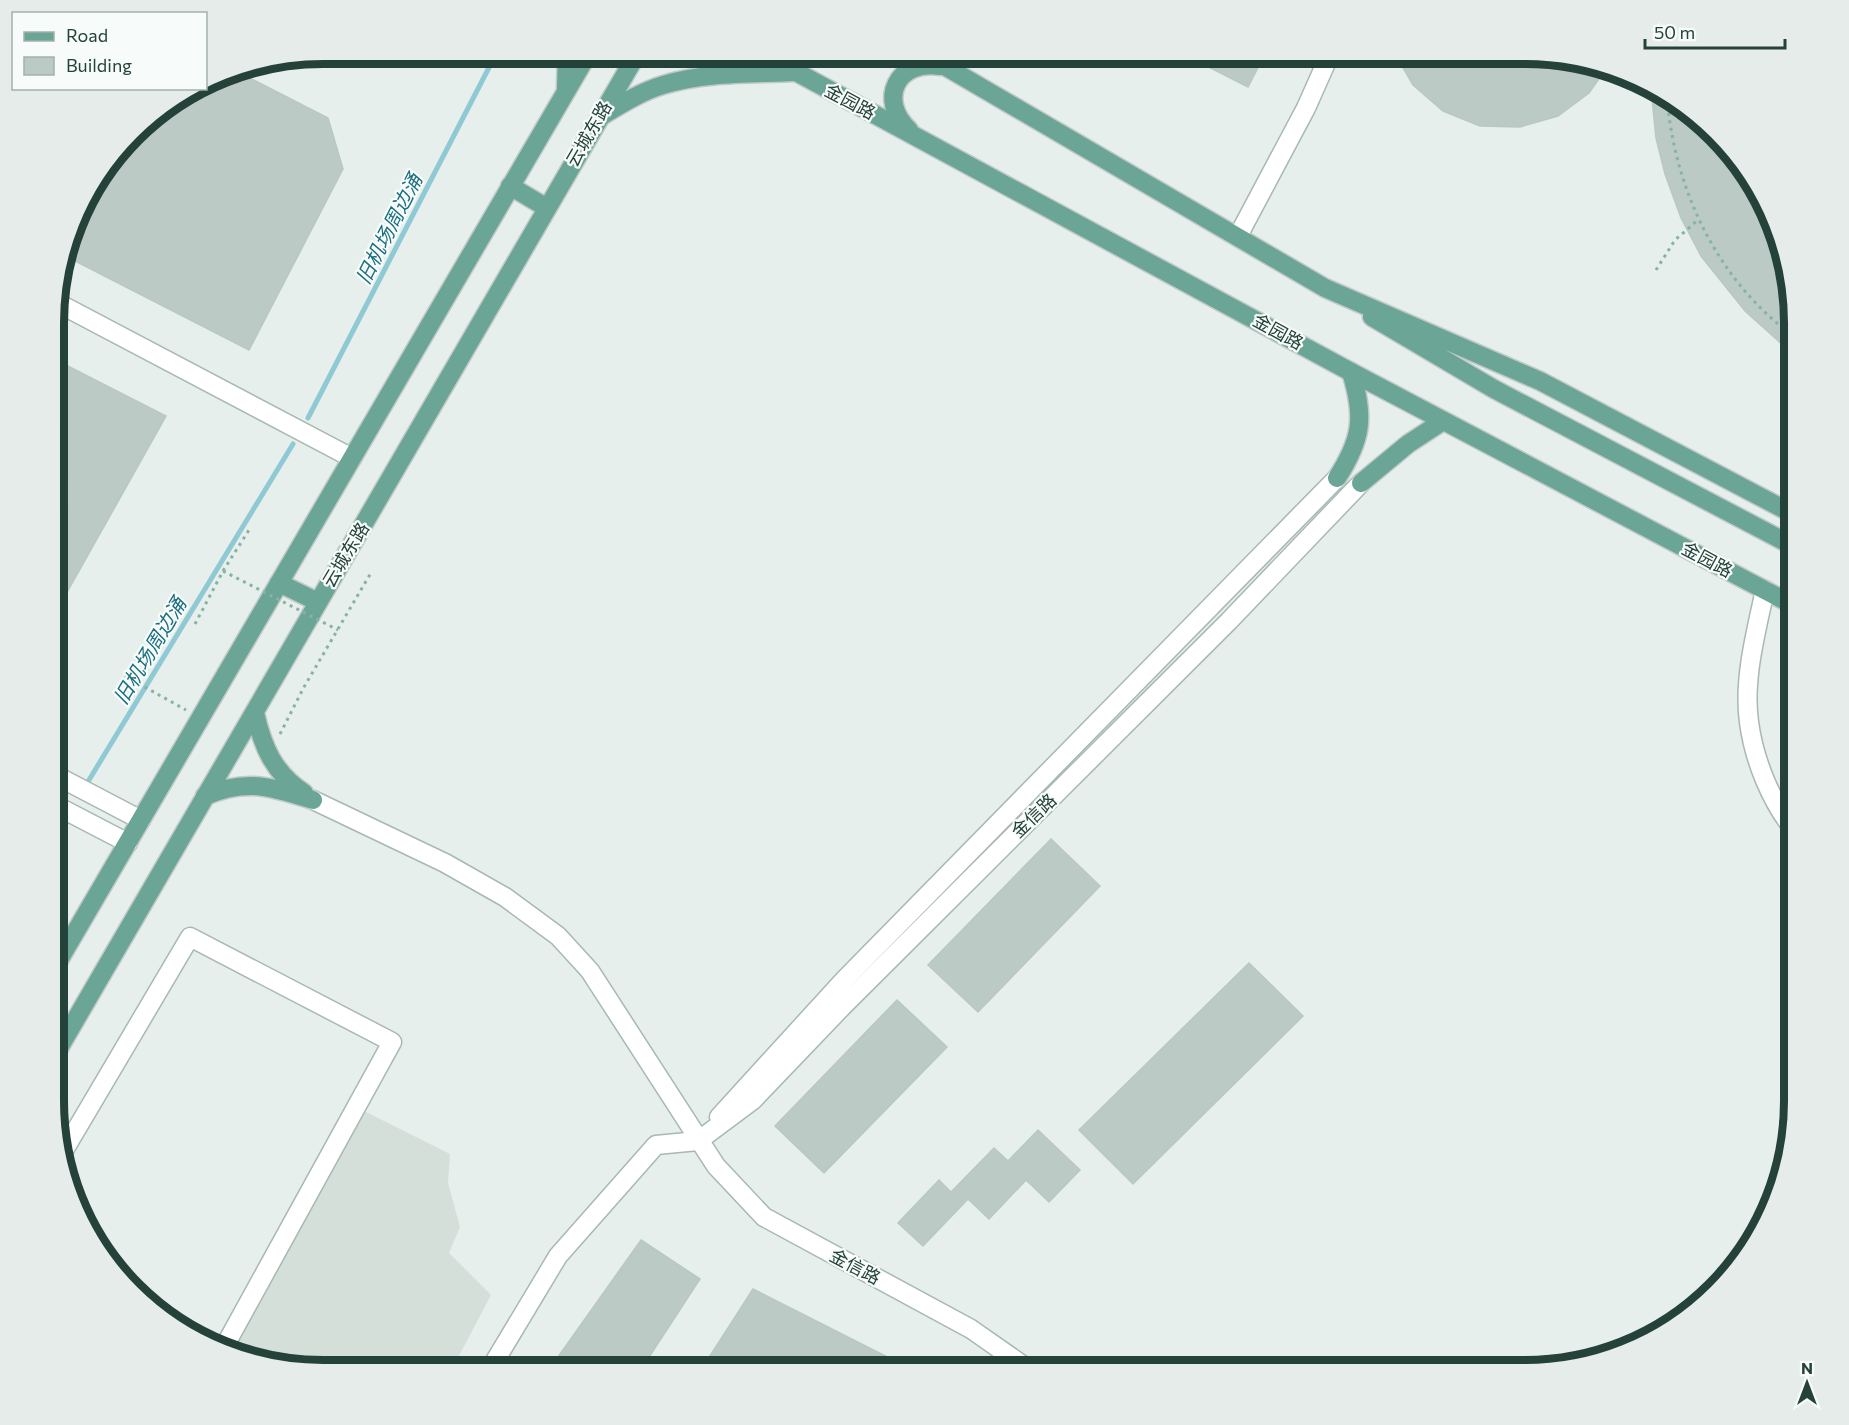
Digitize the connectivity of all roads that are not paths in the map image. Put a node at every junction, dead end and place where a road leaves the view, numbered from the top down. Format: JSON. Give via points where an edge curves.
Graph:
{"nodes":[{"id":1,"x":567,"y":64,"type":"edge"},
{"id":2,"x":582,"y":64,"type":"edge"},
{"id":3,"x":631,"y":64,"type":"edge"},
{"id":4,"x":780,"y":64,"type":"edge"},
{"id":5,"x":921,"y":64,"type":"edge"},
{"id":6,"x":929,"y":64,"type":"edge"},
{"id":7,"x":942,"y":64,"type":"edge"},
{"id":8,"x":1326,"y":64,"type":"edge"},
{"id":9,"x":947,"y":67,"type":"junction"},
{"id":10,"x":794,"y":72,"type":"junction"},
{"id":11,"x":566,"y":91,"type":"junction"},
{"id":12,"x":599,"y":118,"type":"junction"},
{"id":13,"x":918,"y":139,"type":"junction"},
{"id":14,"x":510,"y":186,"type":"junction"},
{"id":15,"x":547,"y":208,"type":"junction"},
{"id":16,"x":1238,"y":236,"type":"junction"},
{"id":17,"x":1325,"y":288,"type":"junction"},
{"id":18,"x":65,"y":307,"type":"edge"},
{"id":19,"x":1351,"y":372,"type":"junction"},
{"id":20,"x":1443,"y":421,"type":"junction"},
{"id":21,"x":352,"y":458,"type":"junction"},
{"id":22,"x":1337,"y":478,"type":"joint"},
{"id":23,"x":1361,"y":483,"type":"joint"},
{"id":24,"x":1784,"y":509,"type":"edge"},
{"id":25,"x":1784,"y":541,"type":"edge"},
{"id":26,"x":279,"y":583,"type":"junction"},
{"id":27,"x":1765,"y":590,"type":"junction"},
{"id":28,"x":1784,"y":600,"type":"edge"},
{"id":29,"x":318,"y":602,"type":"junction"},
{"id":30,"x":255,"y":713,"type":"junction"},
{"id":31,"x":64,"y":779,"type":"edge"},
{"id":32,"x":205,"y":796,"type":"junction"},
{"id":33,"x":313,"y":800,"type":"junction"},
{"id":34,"x":64,"y":811,"type":"edge"},
{"id":35,"x":1784,"y":817,"type":"edge"},
{"id":36,"x":141,"y":820,"type":"junction"},
{"id":37,"x":128,"y":843,"type":"junction"},
{"id":38,"x":64,"y":952,"type":"edge"},
{"id":39,"x":64,"y":1039,"type":"edge"},
{"id":40,"x":698,"y":1141,"type":"junction"},
{"id":41,"x":68,"y":1144,"type":"edge"},
{"id":42,"x":227,"y":1342,"type":"edge"},
{"id":43,"x":496,"y":1360,"type":"edge"},
{"id":44,"x":1015,"y":1360,"type":"edge"}],
"edges":[{"from":1,"to":11,"type":"main road"},
{"from":2,"to":11,"type":"main road"},
{"from":3,"to":12,"type":"main road","name":"云城东路"},
{"from":4,"to":10,"type":"main road","name":"金园路"},
{"from":5,"to":13,"type":"main road","via":[[895,84],[892,106],[899,121]]},
{"from":6,"to":9,"type":"main road"},
{"from":7,"to":9,"type":"main road"},
{"from":8,"to":16,"type":"street"},
{"from":9,"to":16,"type":"main road"},
{"from":10,"to":12,"type":"main road","via":[[699,77],[663,85]]},
{"from":10,"to":13,"type":"main road","name":"金园路"},
{"from":11,"to":14,"type":"main road"},
{"from":12,"to":15,"type":"main road","name":"云城东路"},
{"from":13,"to":19,"type":"main road","name":"金园路"},
{"from":14,"to":15,"type":"main road"},
{"from":14,"to":21,"type":"main road"},
{"from":15,"to":29,"type":"main road","name":"云城东路"},
{"from":16,"to":17,"type":"main road"},
{"from":17,"to":24,"type":"main road","via":[[1540,381]]},
{"from":17,"to":25,"type":"main road","via":[[1494,388]]},
{"from":18,"to":21,"type":"street"},
{"from":19,"to":20,"type":"main road","name":"金园路"},
{"from":19,"to":22,"type":"main road","via":[[1359,401],[1359,433],[1351,457]]},
{"from":20,"to":23,"type":"main road"},
{"from":20,"to":27,"type":"main road","name":"金园路"},
{"from":21,"to":26,"type":"main road"},
{"from":22,"to":40,"type":"street","name":"金信路","via":[[844,980]]},
{"from":23,"to":40,"type":"street","name":"金信路","via":[[753,1100]]},
{"from":26,"to":29,"type":"main road"},
{"from":26,"to":36,"type":"main road"},
{"from":27,"to":28,"type":"main road","name":"金园路"},
{"from":27,"to":35,"type":"street","via":[[1749,684],[1749,722],[1761,767]]},
{"from":29,"to":30,"type":"main road","name":"云城东路"},
{"from":30,"to":32,"type":"main road","name":"云城东路"},
{"from":30,"to":33,"type":"main road","via":[[260,736],[278,772]]},
{"from":31,"to":36,"type":"street"},
{"from":32,"to":33,"type":"main road","via":[[243,784],[263,785]]},
{"from":32,"to":39,"type":"main road","name":"云城东路"},
{"from":33,"to":40,"type":"street","via":[[505,897],[558,936],[590,971]]},
{"from":34,"to":37,"type":"street"},
{"from":36,"to":37,"type":"main road"},
{"from":37,"to":38,"type":"main road"},
{"from":40,"to":43,"type":"street","via":[[656,1145],[558,1256]]},
{"from":40,"to":44,"type":"street","name":"金信路","via":[[764,1217],[971,1329]]},
{"from":41,"to":42,"type":"street","via":[[190,937],[392,1042]]}]}
